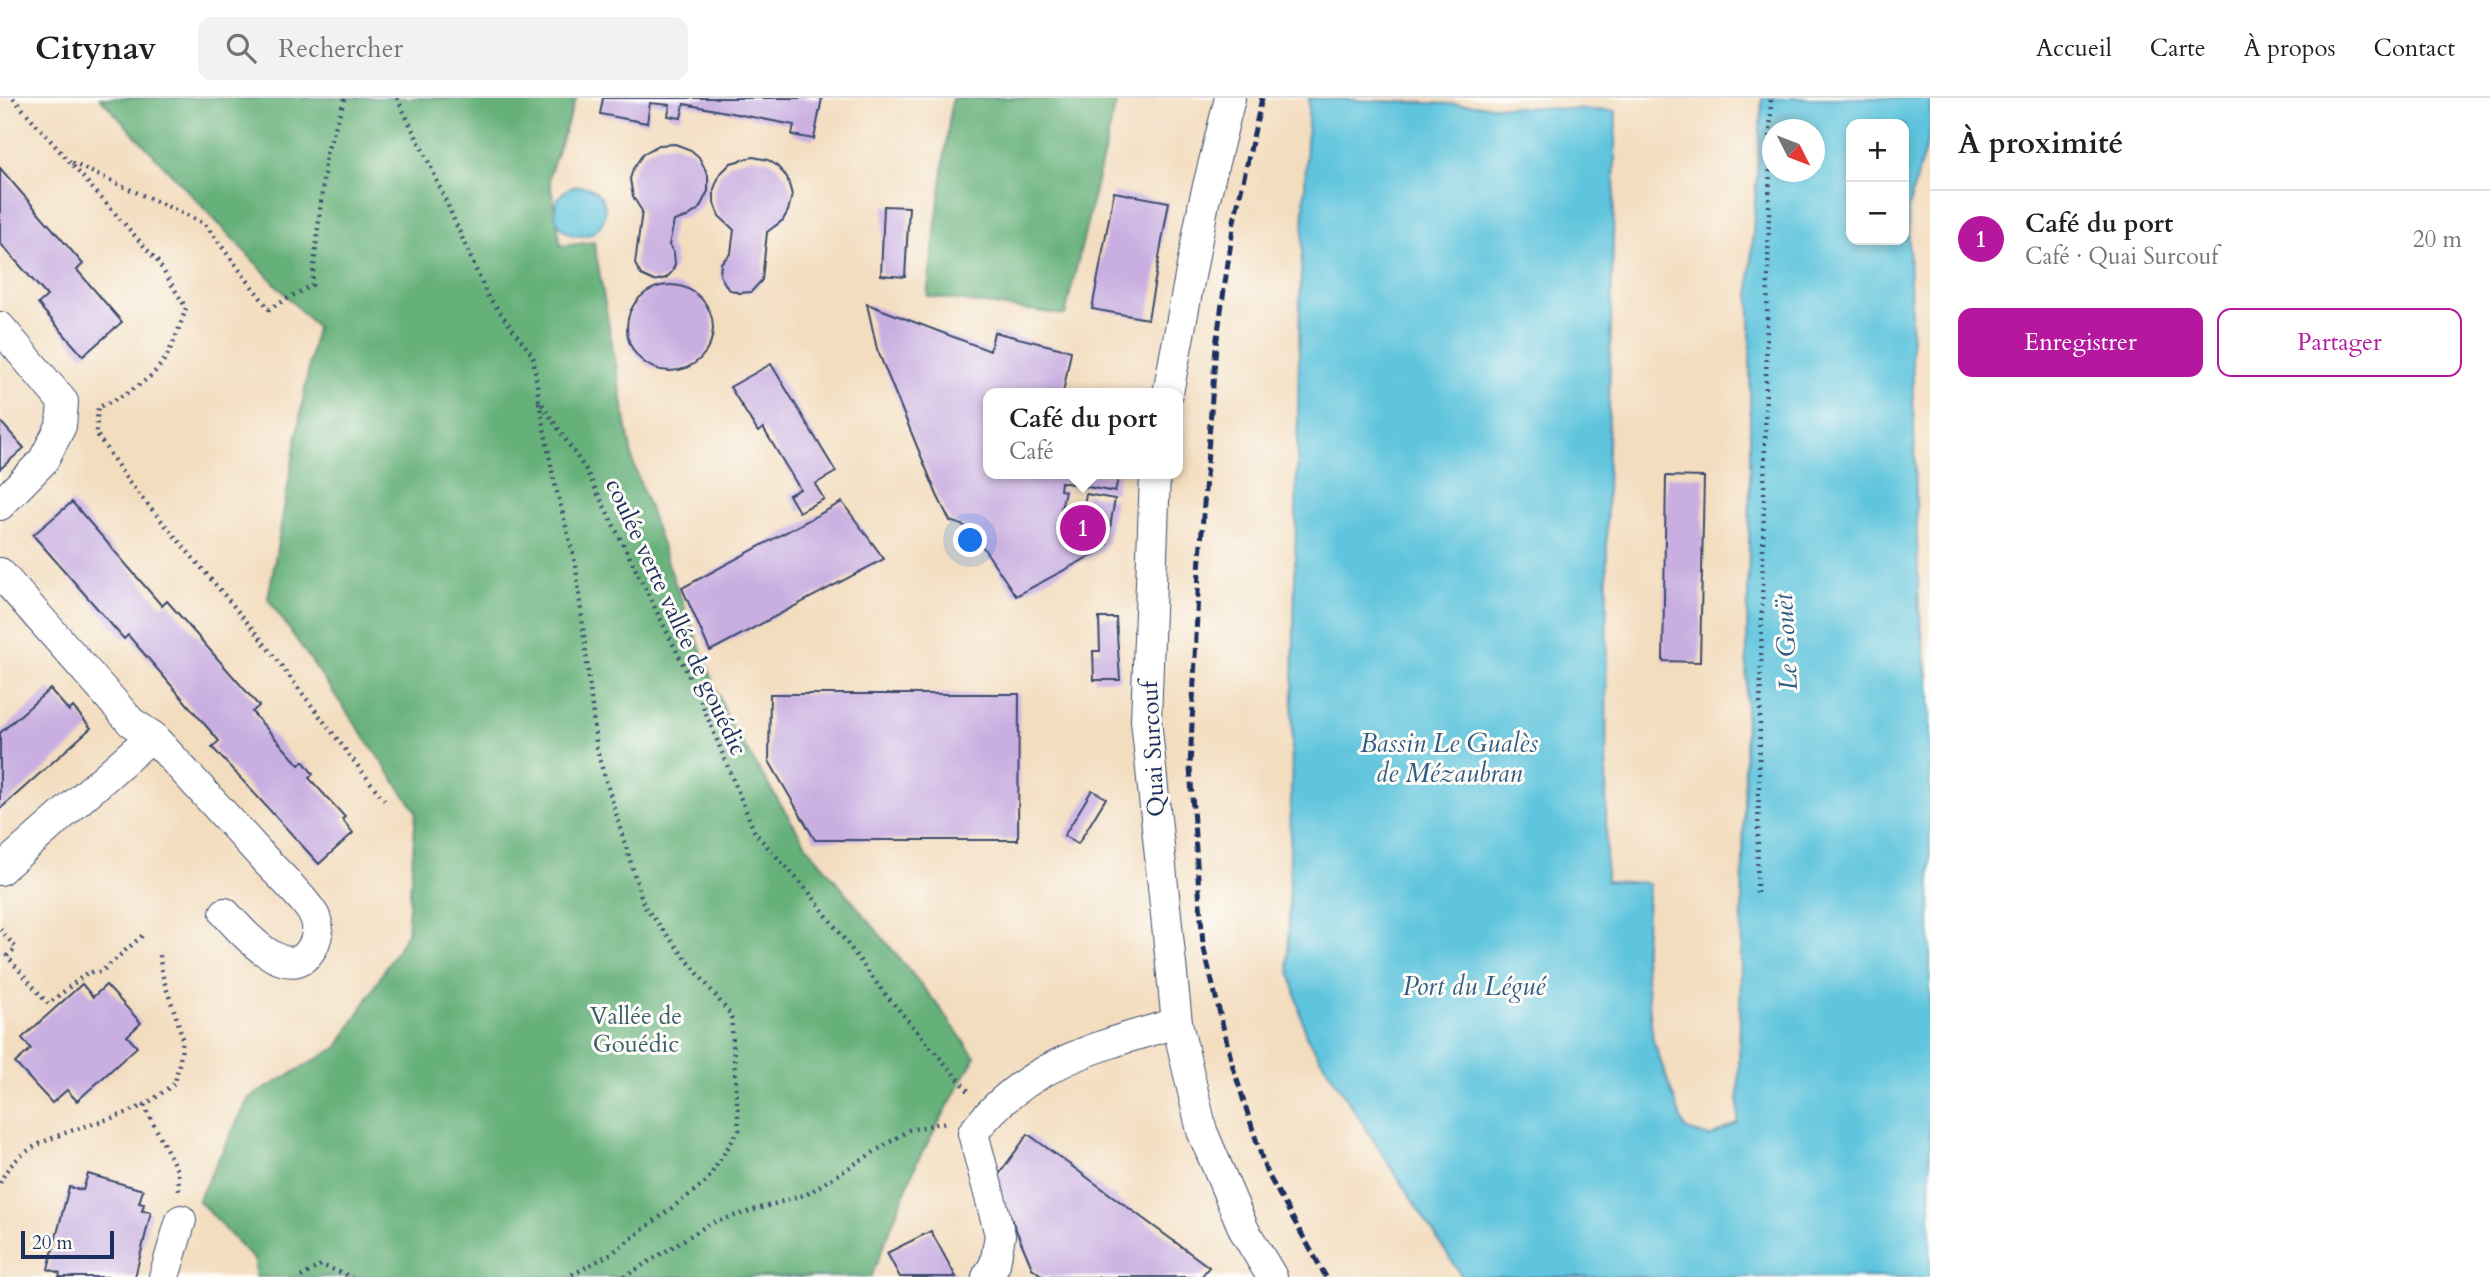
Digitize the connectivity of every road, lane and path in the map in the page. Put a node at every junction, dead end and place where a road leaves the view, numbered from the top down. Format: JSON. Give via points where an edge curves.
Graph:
{"nodes":[{"id":1,"x":13,"y":98,"type":"edge"},
{"id":2,"x":345,"y":98,"type":"edge"},
{"id":3,"x":397,"y":98,"type":"edge"},
{"id":4,"x":1230,"y":98,"type":"edge"},
{"id":5,"x":1772,"y":98,"type":"edge"},
{"id":6,"x":68,"y":161,"type":"junction"},
{"id":7,"x":0,"y":327,"type":"edge"},
{"id":8,"x":1169,"y":388,"type":"edge"},
{"id":9,"x":539,"y":400,"type":"junction"},
{"id":10,"x":1155,"y":479,"type":"edge"},
{"id":11,"x":0,"y":505,"type":"edge"},
{"id":12,"x":0,"y":573,"type":"edge"},
{"id":13,"x":152,"y":736,"type":"junction"},
{"id":14,"x":387,"y":804,"type":"dead end"},
{"id":15,"x":0,"y":870,"type":"edge"},
{"id":16,"x":1757,"y":893,"type":"dead end"},
{"id":17,"x":225,"y":914,"type":"dead end"},
{"id":18,"x":0,"y":929,"type":"edge"},
{"id":19,"x":143,"y":935,"type":"dead end"},
{"id":20,"x":160,"y":954,"type":"dead end"},
{"id":21,"x":1177,"y":1023,"type":"junction"},
{"id":22,"x":144,"y":1105,"type":"junction"},
{"id":23,"x":980,"y":1123,"type":"junction"},
{"id":24,"x":0,"y":1183,"type":"edge"},
{"id":25,"x":181,"y":1220,"type":"joint"},
{"id":26,"x":164,"y":1277,"type":"edge"},
{"id":27,"x":301,"y":1277,"type":"edge"},
{"id":28,"x":352,"y":1277,"type":"edge"},
{"id":29,"x":568,"y":1277,"type":"edge"},
{"id":30,"x":624,"y":1277,"type":"edge"},
{"id":31,"x":987,"y":1277,"type":"edge"},
{"id":32,"x":1272,"y":1277,"type":"edge"}],
"edges":[{"from":1,"to":6,"type":"path"},
{"from":2,"to":6,"type":"path","via":[[326,154],[312,285],[269,309],[204,223]]},
{"from":3,"to":9,"type":"path","name":"coulée verte vallée de gouédic","via":[[487,295],[533,356]]},
{"from":4,"to":8,"type":"street","via":[[1204,202]]},
{"from":5,"to":16,"type":"path"},
{"from":6,"to":14,"type":"path","via":[[158,262],[187,308],[159,368],[116,401],[99,407],[96,433],[128,481],[253,629]]},
{"from":7,"to":11,"type":"street","via":[[63,402],[61,426],[43,461]]},
{"from":9,"to":23,"type":"path","name":"coulée verte vallée de gouédic","via":[[592,483],[698,694],[755,833],[809,892]]},
{"from":9,"to":29,"type":"path","via":[[576,566],[597,751],[644,906],[731,1015],[739,1130],[706,1182],[612,1252]]},
{"from":10,"to":21,"type":"street","name":"Quai Surcouf","via":[[1146,720]]},
{"from":12,"to":13,"type":"street","via":[[131,722]]},
{"from":13,"to":15,"type":"street"},
{"from":13,"to":17,"type":"street","via":[[314,915],[318,936],[309,954],[291,962],[273,958]]},
{"from":18,"to":19,"type":"path","via":[[16,948],[7,956],[48,1004],[88,972],[101,972]]},
{"from":20,"to":22,"type":"path","via":[[160,973],[182,1041],[175,1083]]},
{"from":21,"to":23,"type":"street","via":[[1085,1051],[1041,1071],[1003,1098]]},
{"from":21,"to":32,"type":"street","name":"Quai Surcouf","via":[[1202,1131],[1244,1230]]},
{"from":22,"to":24,"type":"path","via":[[42,1141],[5,1171]]},
{"from":22,"to":25,"type":"path","via":[[178,1171]]},
{"from":23,"to":30,"type":"path","via":[[909,1130],[807,1194],[711,1223]]},
{"from":23,"to":31,"type":"street","via":[[1000,1235],[995,1264]]},
{"from":25,"to":26,"type":"street"},
{"from":27,"to":28,"type":"path","via":[[321,1265]]}]}
